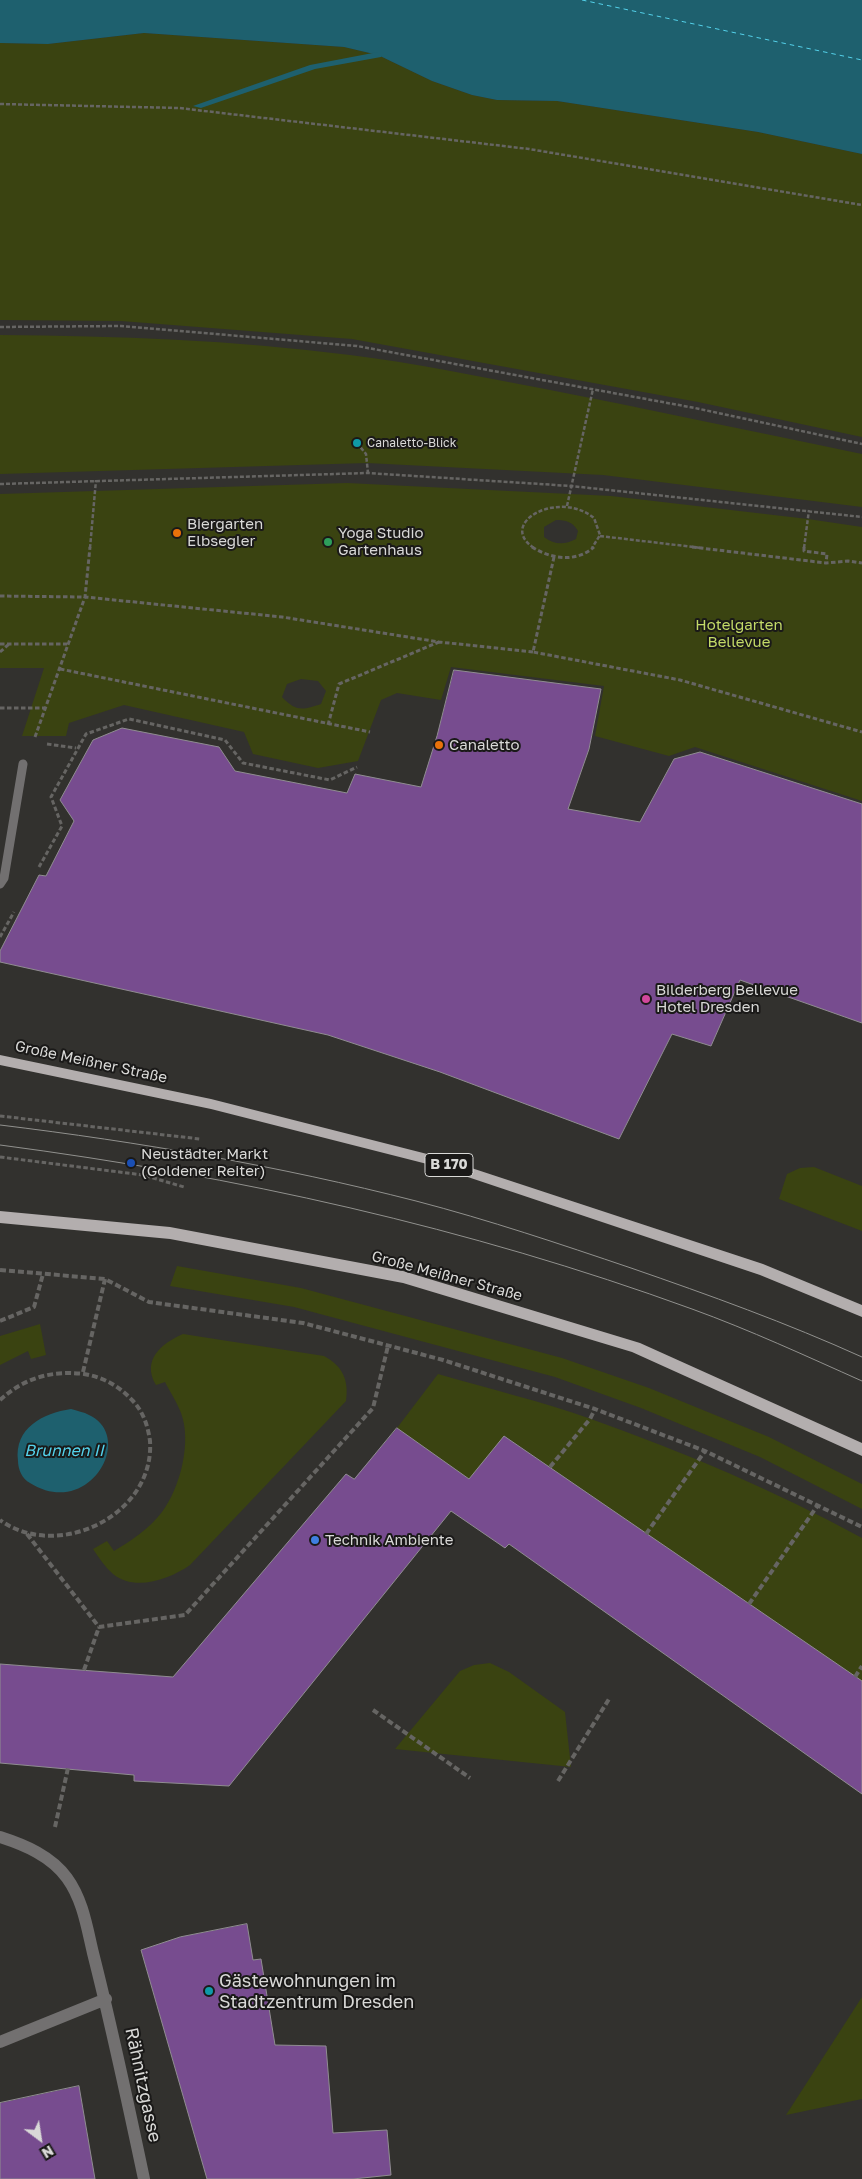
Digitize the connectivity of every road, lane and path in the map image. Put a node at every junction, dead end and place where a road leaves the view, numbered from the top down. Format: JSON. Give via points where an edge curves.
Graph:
{"nodes":[{"id":1,"x":0,"y":104,"type":"edge"},
{"id":2,"x":862,"y":205,"type":"edge"},
{"id":3,"x":0,"y":327,"type":"edge"},
{"id":4,"x":593,"y":389,"type":"junction"},
{"id":5,"x":357,"y":444,"type":"dead end"},
{"id":6,"x":862,"y":444,"type":"edge"},
{"id":7,"x":368,"y":473,"type":"junction"},
{"id":8,"x":96,"y":480,"type":"junction"},
{"id":9,"x":0,"y":484,"type":"edge"},
{"id":10,"x":572,"y":486,"type":"junction"},
{"id":11,"x":567,"y":506,"type":"junction"},
{"id":12,"x":809,"y":510,"type":"junction"},
{"id":13,"x":862,"y":517,"type":"edge"},
{"id":14,"x":600,"y":536,"type":"junction"},
{"id":15,"x":554,"y":558,"type":"junction"},
{"id":16,"x":826,"y":563,"type":"junction"},
{"id":17,"x":862,"y":563,"type":"edge"},
{"id":18,"x":0,"y":596,"type":"edge"},
{"id":19,"x":85,"y":597,"type":"junction"},
{"id":20,"x":439,"y":642,"type":"junction"},
{"id":21,"x":0,"y":644,"type":"edge"},
{"id":22,"x":9,"y":644,"type":"junction"},
{"id":23,"x":67,"y":644,"type":"junction"},
{"id":24,"x":0,"y":652,"type":"edge"},
{"id":25,"x":533,"y":652,"type":"junction"},
{"id":26,"x":60,"y":669,"type":"junction"},
{"id":27,"x":0,"y":708,"type":"edge"},
{"id":28,"x":46,"y":708,"type":"junction"},
{"id":29,"x":328,"y":725,"type":"junction"},
{"id":30,"x":370,"y":732,"type":"dead end"},
{"id":31,"x":862,"y":732,"type":"edge"},
{"id":32,"x":33,"y":742,"type":"dead end"},
{"id":33,"x":42,"y":743,"type":"dead end"},
{"id":34,"x":76,"y":748,"type":"junction"},
{"id":35,"x":23,"y":764,"type":"dead end"},
{"id":36,"x":357,"y":767,"type":"dead end"},
{"id":37,"x":38,"y":868,"type":"dead end"},
{"id":38,"x":0,"y":884,"type":"edge"},
{"id":39,"x":14,"y":911,"type":"dead end"},
{"id":40,"x":0,"y":938,"type":"edge"},
{"id":41,"x":0,"y":1060,"type":"edge"},
{"id":42,"x":0,"y":1116,"type":"edge"},
{"id":43,"x":200,"y":1139,"type":"dead end"},
{"id":44,"x":0,"y":1157,"type":"edge"},
{"id":45,"x":184,"y":1187,"type":"dead end"},
{"id":46,"x":0,"y":1217,"type":"edge"},
{"id":47,"x":0,"y":1270,"type":"edge"},
{"id":48,"x":43,"y":1274,"type":"junction"},
{"id":49,"x":105,"y":1279,"type":"junction"},
{"id":50,"x":862,"y":1311,"type":"edge"},
{"id":51,"x":0,"y":1321,"type":"edge"},
{"id":52,"x":388,"y":1346,"type":"junction"},
{"id":53,"x":83,"y":1372,"type":"junction"},
{"id":54,"x":0,"y":1400,"type":"edge"},
{"id":55,"x":594,"y":1409,"type":"junction"},
{"id":56,"x":862,"y":1450,"type":"edge"},
{"id":57,"x":705,"y":1451,"type":"junction"},
{"id":58,"x":550,"y":1467,"type":"dead end"},
{"id":59,"x":818,"y":1505,"type":"junction"},
{"id":60,"x":0,"y":1520,"type":"edge"},
{"id":61,"x":862,"y":1527,"type":"edge"},
{"id":62,"x":27,"y":1534,"type":"junction"},
{"id":63,"x":646,"y":1534,"type":"dead end"},
{"id":64,"x":749,"y":1604,"type":"dead end"},
{"id":65,"x":99,"y":1627,"type":"junction"},
{"id":66,"x":862,"y":1666,"type":"edge"},
{"id":67,"x":84,"y":1670,"type":"dead end"},
{"id":68,"x":855,"y":1677,"type":"dead end"},
{"id":69,"x":608,"y":1699,"type":"dead end"},
{"id":70,"x":373,"y":1710,"type":"dead end"},
{"id":71,"x":68,"y":1768,"type":"dead end"},
{"id":72,"x":470,"y":1778,"type":"dead end"},
{"id":73,"x":558,"y":1781,"type":"dead end"},
{"id":74,"x":0,"y":1837,"type":"edge"},
{"id":75,"x":48,"y":1859,"type":"junction"},
{"id":76,"x":106,"y":1999,"type":"junction"},
{"id":77,"x":0,"y":2042,"type":"edge"},
{"id":78,"x":144,"y":2179,"type":"edge"}],
"edges":[{"from":1,"to":2,"type":"path","via":[[178,108],[529,149]]},
{"from":3,"to":4,"type":"path","via":[[121,326],[357,346]]},
{"from":4,"to":6,"type":"path"},
{"from":4,"to":10,"type":"path"},
{"from":5,"to":7,"type":"path","via":[[366,454]]},
{"from":7,"to":8,"type":"path"},
{"from":7,"to":10,"type":"path"},
{"from":8,"to":9,"type":"path"},
{"from":8,"to":19,"type":"path"},
{"from":10,"to":11,"type":"path"},
{"from":10,"to":12,"type":"path"},
{"from":11,"to":14,"type":"path","via":[[587,513],[595,520],[600,527]]},
{"from":11,"to":15,"type":"path","via":[[539,510],[523,523],[524,541],[531,548]]},
{"from":12,"to":13,"type":"path"},
{"from":12,"to":16,"type":"path","via":[[804,551],[827,554]]},
{"from":14,"to":15,"type":"path","via":[[590,551]]},
{"from":14,"to":16,"type":"path"},
{"from":15,"to":25,"type":"path"},
{"from":16,"to":17,"type":"path"},
{"from":18,"to":19,"type":"path"},
{"from":19,"to":20,"type":"path","via":[[282,617]]},
{"from":19,"to":23,"type":"path"},
{"from":20,"to":25,"type":"path"},
{"from":20,"to":29,"type":"path","via":[[339,684]]},
{"from":21,"to":22,"type":"path"},
{"from":22,"to":23,"type":"path"},
{"from":22,"to":24,"type":"path"},
{"from":23,"to":26,"type":"path"},
{"from":25,"to":31,"type":"path","via":[[680,680]]},
{"from":26,"to":28,"type":"path"},
{"from":26,"to":29,"type":"path"},
{"from":27,"to":28,"type":"path"},
{"from":28,"to":32,"type":"path"},
{"from":29,"to":30,"type":"path"},
{"from":33,"to":34,"type":"path"},
{"from":34,"to":36,"type":"path","via":[[86,734],[128,719],[225,740],[243,763],[330,780]]},
{"from":34,"to":37,"type":"path","via":[[51,796],[62,826]]},
{"from":35,"to":38,"type":"street","via":[[4,878]]},
{"from":39,"to":40,"type":"path"},
{"from":41,"to":50,"type":"main road","name":"Große Meißner Straße","number":"B 170","via":[[211,1104],[435,1161],[763,1270]]},
{"from":42,"to":43,"type":"path"},
{"from":44,"to":45,"type":"path","via":[[143,1175]]},
{"from":46,"to":56,"type":"main road","name":"Große Meißner Straße","via":[[170,1233],[403,1277],[636,1347]]},
{"from":47,"to":48,"type":"path"},
{"from":48,"to":49,"type":"path"},
{"from":48,"to":51,"type":"path","via":[[34,1308]]},
{"from":49,"to":52,"type":"path","via":[[149,1302],[303,1323]]},
{"from":49,"to":53,"type":"path"},
{"from":52,"to":55,"type":"path","via":[[509,1380]]},
{"from":52,"to":65,"type":"path","via":[[373,1408],[185,1615]]},
{"from":53,"to":54,"type":"path","via":[[54,1372],[22,1384]]},
{"from":53,"to":62,"type":"path","via":[[106,1378],[132,1396],[148,1424],[152,1448],[149,1464],[137,1493],[111,1517],[85,1532],[55,1537]]},
{"from":55,"to":57,"type":"path"},
{"from":55,"to":58,"type":"path","via":[[590,1419]]},
{"from":57,"to":59,"type":"path"},
{"from":57,"to":63,"type":"path"},
{"from":59,"to":61,"type":"path"},
{"from":59,"to":64,"type":"path"},
{"from":60,"to":62,"type":"path"},
{"from":62,"to":65,"type":"path"},
{"from":65,"to":67,"type":"path"},
{"from":66,"to":68,"type":"path"},
{"from":69,"to":73,"type":"path"},
{"from":70,"to":72,"type":"path"},
{"from":71,"to":75,"type":"path"},
{"from":74,"to":75,"type":"street","name":"Rähnitzgasse","via":[[19,1842]]},
{"from":75,"to":76,"type":"street","name":"Rähnitzgasse","via":[[67,1878],[78,1902]]},
{"from":76,"to":77,"type":"street"},
{"from":76,"to":78,"type":"street","name":"Rähnitzgasse"}]}
